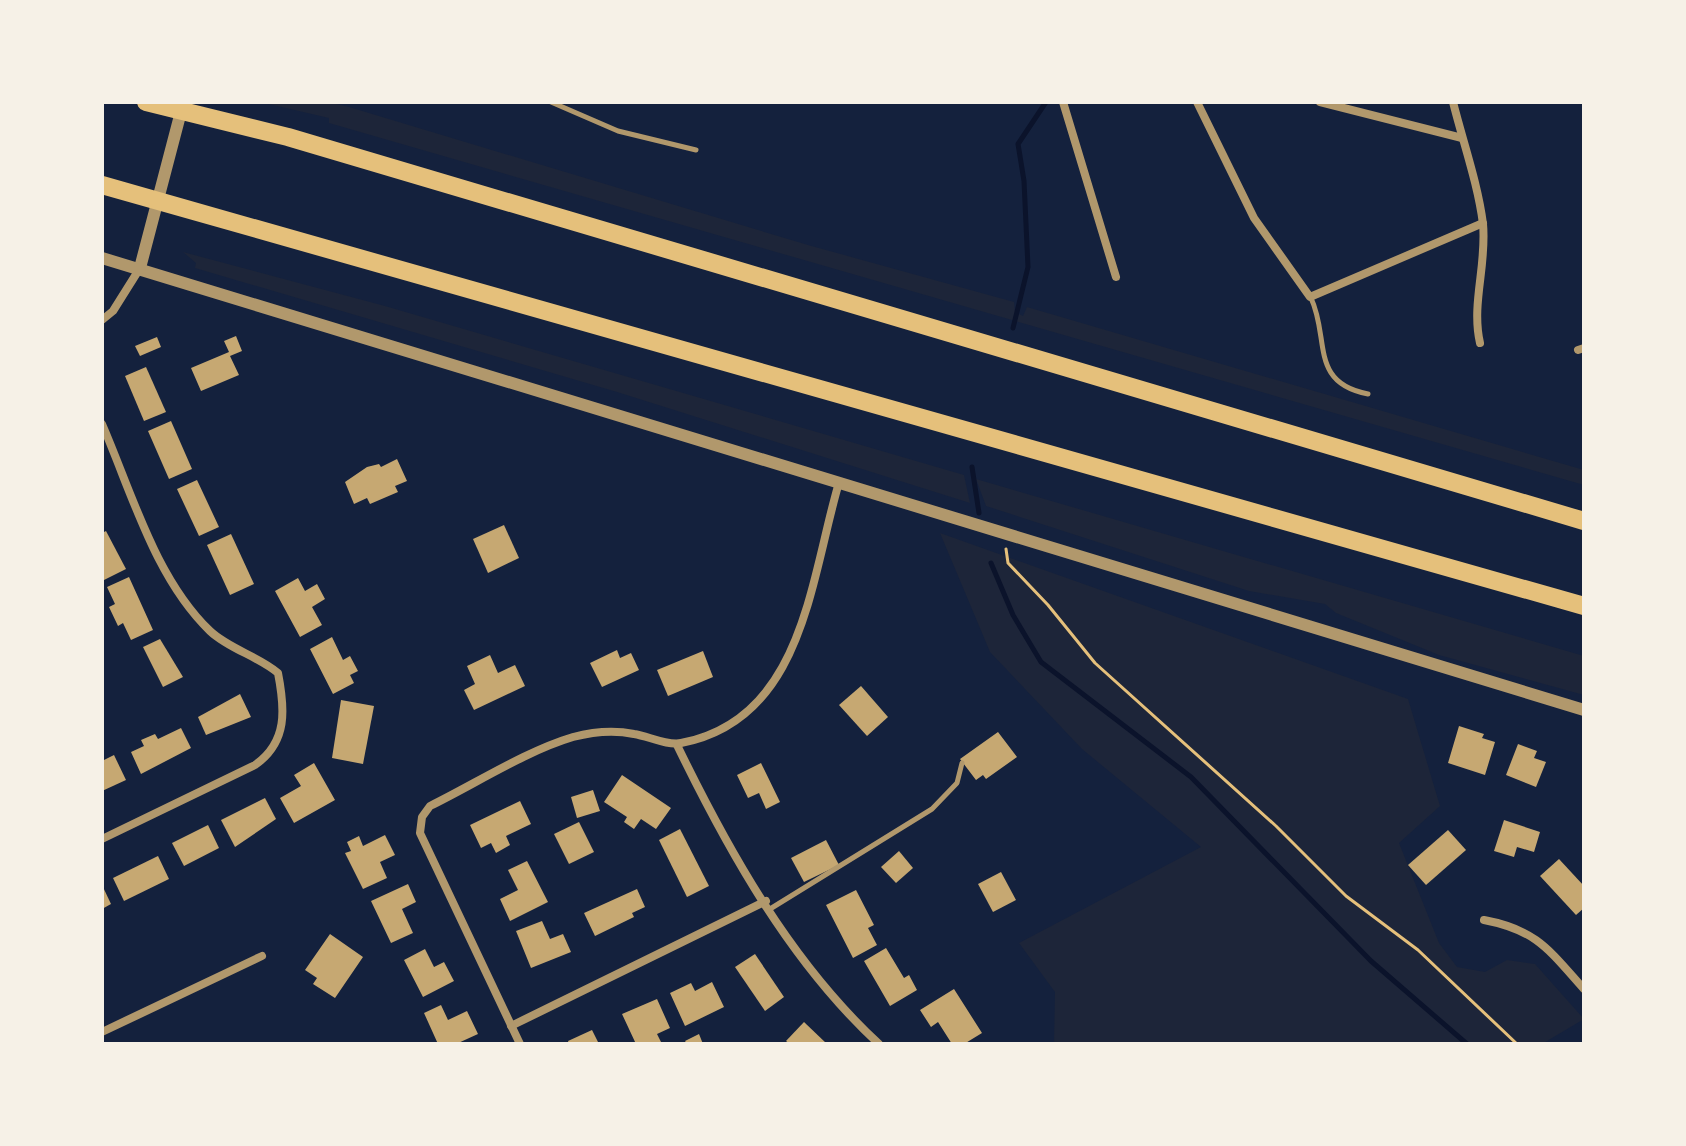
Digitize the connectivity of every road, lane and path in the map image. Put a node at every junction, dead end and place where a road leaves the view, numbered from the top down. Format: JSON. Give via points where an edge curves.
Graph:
{"nodes":[{"id":1,"x":146,"y":102,"type":"edge"},
{"id":2,"x":184,"y":102,"type":"edge"},
{"id":3,"x":551,"y":102,"type":"edge"},
{"id":4,"x":1063,"y":102,"type":"edge"},
{"id":5,"x":1197,"y":102,"type":"edge"},
{"id":6,"x":1320,"y":102,"type":"edge"},
{"id":7,"x":1453,"y":102,"type":"edge"},
{"id":8,"x":1462,"y":138,"type":"junction"},
{"id":9,"x":696,"y":150,"type":"dead end"},
{"id":10,"x":102,"y":185,"type":"edge"},
{"id":11,"x":1483,"y":223,"type":"junction"},
{"id":12,"x":102,"y":258,"type":"edge"},
{"id":13,"x":140,"y":268,"type":"junction"},
{"id":14,"x":1116,"y":277,"type":"dead end"},
{"id":15,"x":1310,"y":297,"type":"junction"},
{"id":16,"x":102,"y":320,"type":"edge"},
{"id":17,"x":1480,"y":343,"type":"dead end"},
{"id":18,"x":1368,"y":394,"type":"dead end"},
{"id":19,"x":102,"y":424,"type":"edge"},
{"id":20,"x":838,"y":486,"type":"junction"},
{"id":21,"x":1584,"y":521,"type":"edge"},
{"id":22,"x":1005,"y":543,"type":"dead end"},
{"id":23,"x":1584,"y":606,"type":"edge"},
{"id":24,"x":1584,"y":710,"type":"edge"},
{"id":25,"x":677,"y":745,"type":"junction"},
{"id":26,"x":962,"y":763,"type":"dead end"},
{"id":27,"x":102,"y":839,"type":"edge"},
{"id":28,"x":768,"y":905,"type":"junction"},
{"id":29,"x":1484,"y":920,"type":"dead end"},
{"id":30,"x":262,"y":956,"type":"dead end"},
{"id":31,"x":1584,"y":989,"type":"edge"},
{"id":32,"x":511,"y":1026,"type":"junction"},
{"id":33,"x":102,"y":1032,"type":"edge"},
{"id":34,"x":520,"y":1044,"type":"edge"},
{"id":35,"x":879,"y":1044,"type":"edge"},
{"id":36,"x":1517,"y":1044,"type":"edge"}],
"edges":[{"from":1,"to":21,"type":"highway","via":[[288,137]]},
{"from":2,"to":13,"type":"street"},
{"from":3,"to":9,"type":"lane","via":[[607,127]]},
{"from":4,"to":14,"type":"street"},
{"from":5,"to":15,"type":"street","via":[[1254,218]]},
{"from":6,"to":8,"type":"street"},
{"from":7,"to":8,"type":"street"},
{"from":8,"to":11,"type":"street"},
{"from":10,"to":23,"type":"highway"},
{"from":11,"to":15,"type":"street"},
{"from":11,"to":17,"type":"street","via":[[1475,321]]},
{"from":12,"to":13,"type":"street"},
{"from":13,"to":16,"type":"street"},
{"from":13,"to":20,"type":"street"},
{"from":15,"to":18,"type":"lane","via":[[1326,367],[1335,379]]},
{"from":19,"to":27,"type":"street","via":[[165,569],[188,608],[214,634],[278,673],[284,703],[271,753],[255,765]]},
{"from":20,"to":24,"type":"street"},
{"from":20,"to":25,"type":"street","via":[[800,633],[778,677],[747,716]]},
{"from":22,"to":36,"type":"path","via":[[1008,563],[1095,663],[1266,816],[1346,896],[1418,950]]},
{"from":25,"to":28,"type":"street","via":[[716,824]]},
{"from":25,"to":32,"type":"street","via":[[632,733],[574,737],[430,806],[422,817],[420,833]]},
{"from":26,"to":28,"type":"lane","via":[[957,783],[932,809]]},
{"from":28,"to":32,"type":"street"},
{"from":28,"to":35,"type":"street","via":[[804,961]]},
{"from":29,"to":31,"type":"street","via":[[1516,926],[1541,942]]},
{"from":30,"to":33,"type":"street"},
{"from":32,"to":34,"type":"street"}]}
